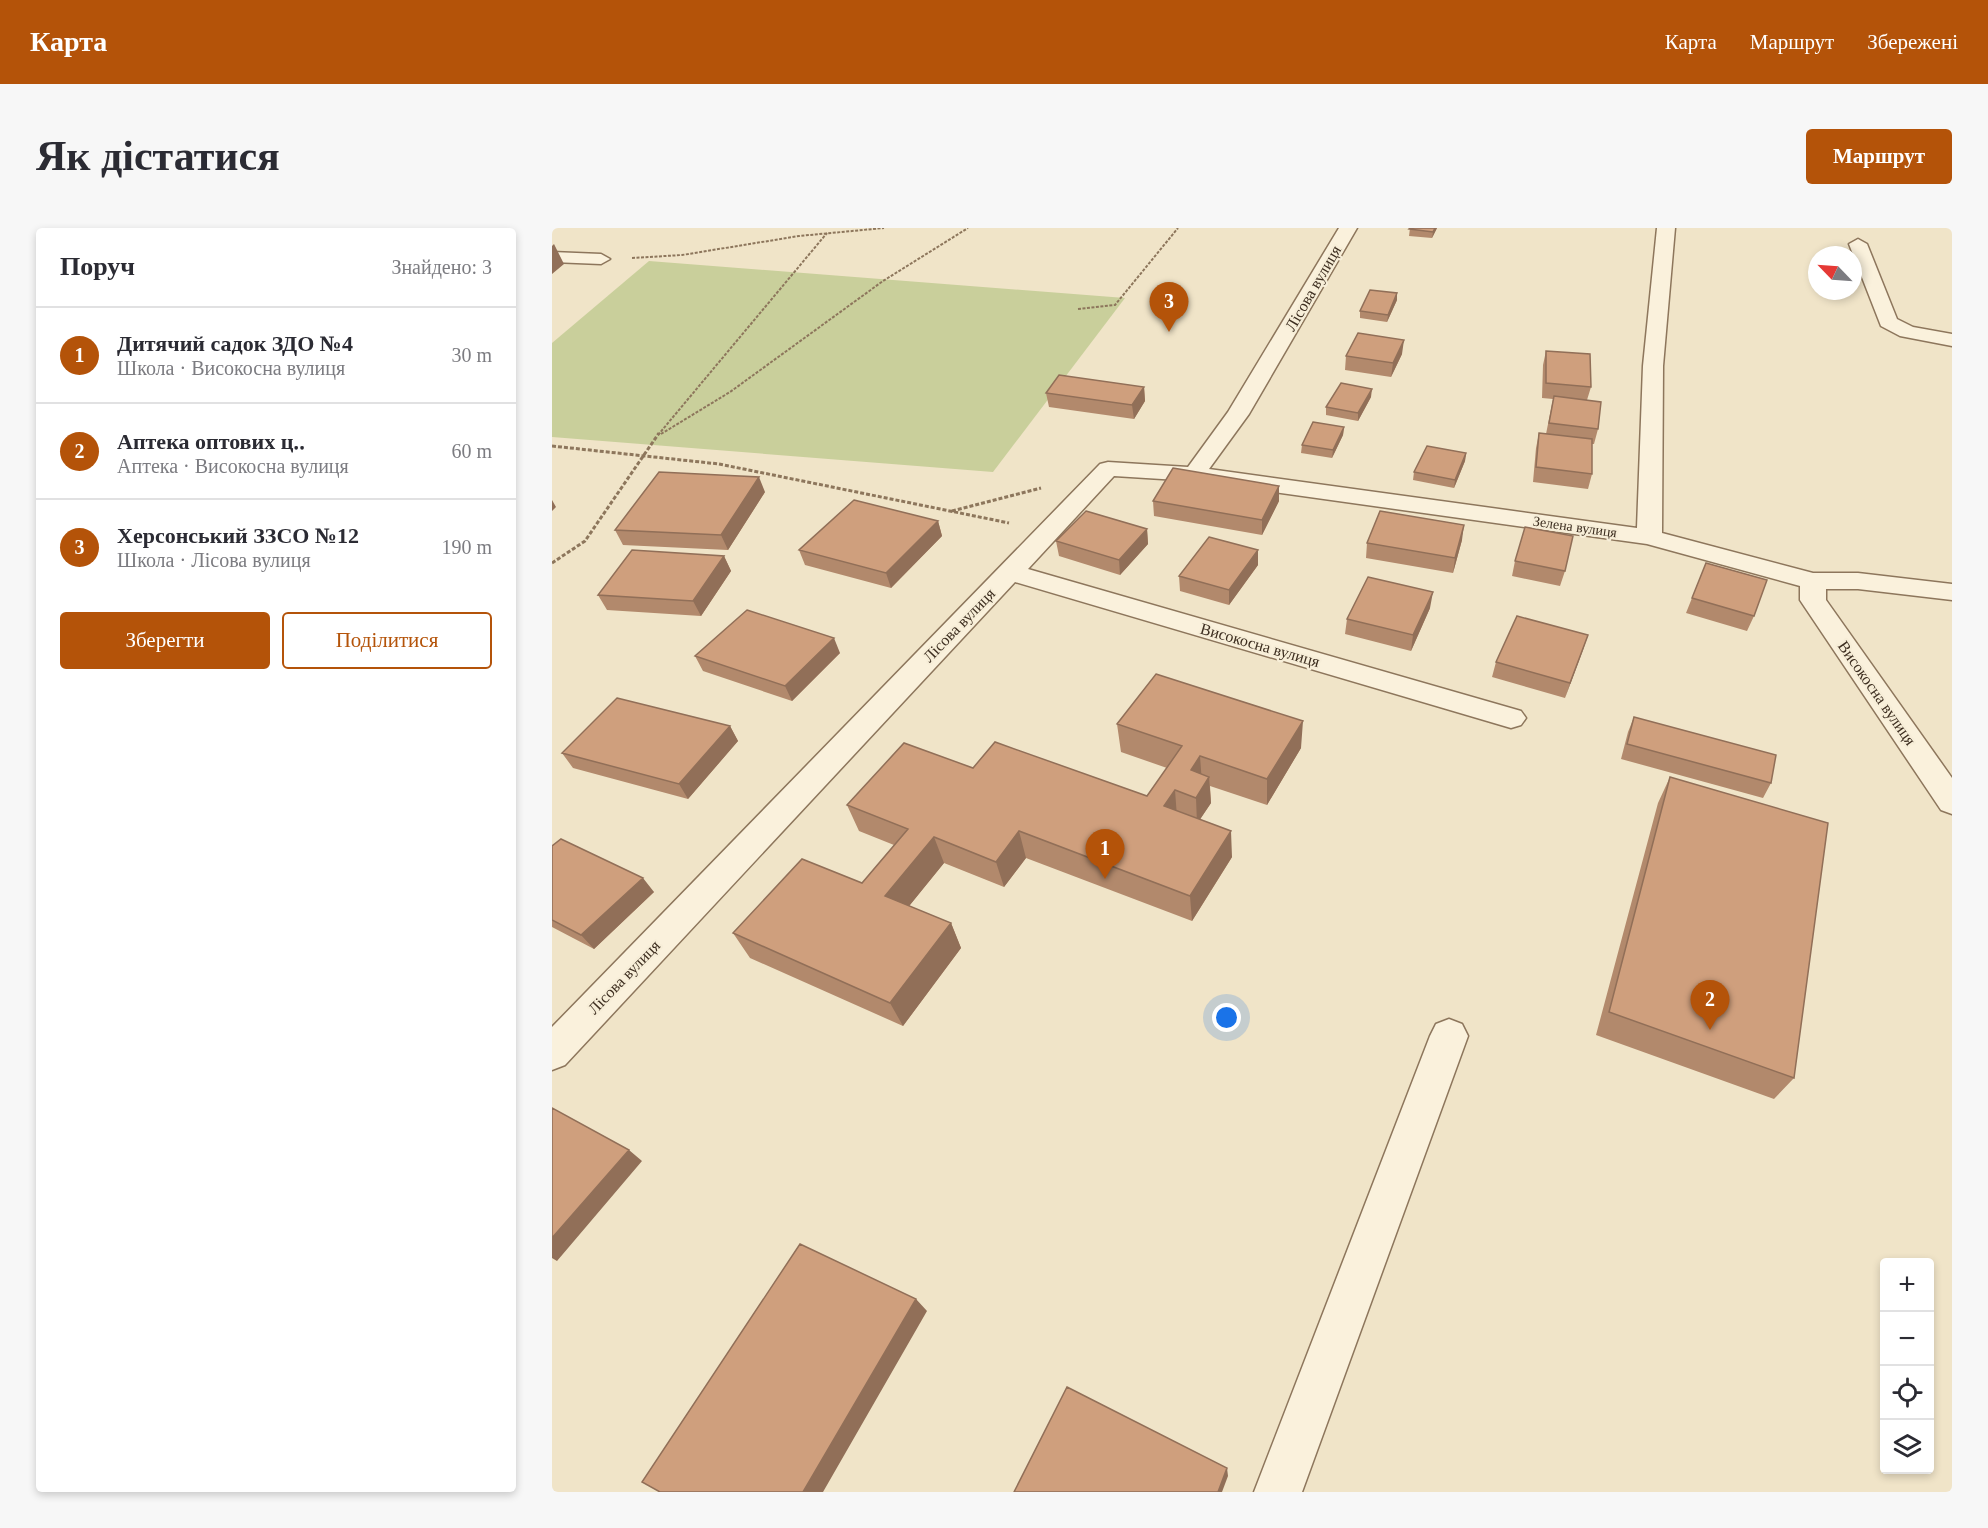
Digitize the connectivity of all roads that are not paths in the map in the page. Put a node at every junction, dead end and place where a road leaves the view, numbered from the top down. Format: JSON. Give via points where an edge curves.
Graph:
{"nodes":[{"id":1,"x":1348,"y":228,"type":"edge"},
{"id":2,"x":1666,"y":228,"type":"edge"},
{"id":3,"x":1858,"y":243,"type":"dead end"},
{"id":4,"x":552,"y":257,"type":"edge"},
{"id":5,"x":601,"y":259,"type":"road end"},
{"id":6,"x":1952,"y":340,"type":"edge"},
{"id":7,"x":1194,"y":474,"type":"junction"},
{"id":8,"x":1649,"y":537,"type":"junction"},
{"id":9,"x":1009,"y":572,"type":"junction"},
{"id":10,"x":1813,"y":581,"type":"junction"},
{"id":11,"x":1952,"y":592,"type":"edge"},
{"id":12,"x":1511,"y":718,"type":"dead end"},
{"id":13,"x":1952,"y":802,"type":"edge"},
{"id":14,"x":1449,"y":1036,"type":"dead end"},
{"id":15,"x":552,"y":1053,"type":"edge"},
{"id":16,"x":1278,"y":1492,"type":"edge"}],
"edges":[{"from":1,"to":7,"type":"street","name":"Лісова вулиця","via":[[1239,414]]},
{"from":2,"to":8,"type":"street","via":[[1653,366]]},
{"from":3,"to":6,"type":"street","via":[[1888,322],[1907,332]]},
{"from":4,"to":5,"type":"street"},
{"from":7,"to":8,"type":"street","name":"Зелена вулиця"},
{"from":7,"to":9,"type":"street","name":"Лісова вулиця","via":[[1108,470]]},
{"from":8,"to":10,"type":"street"},
{"from":9,"to":12,"type":"street","name":"Високосна вулиця"},
{"from":9,"to":15,"type":"street","name":"Лісова вулиця"},
{"from":10,"to":11,"type":"street","via":[[1858,581]]},
{"from":10,"to":13,"type":"street","name":"Високосна вулиця","via":[[1813,600]]},
{"from":14,"to":16,"type":"street"}]}
